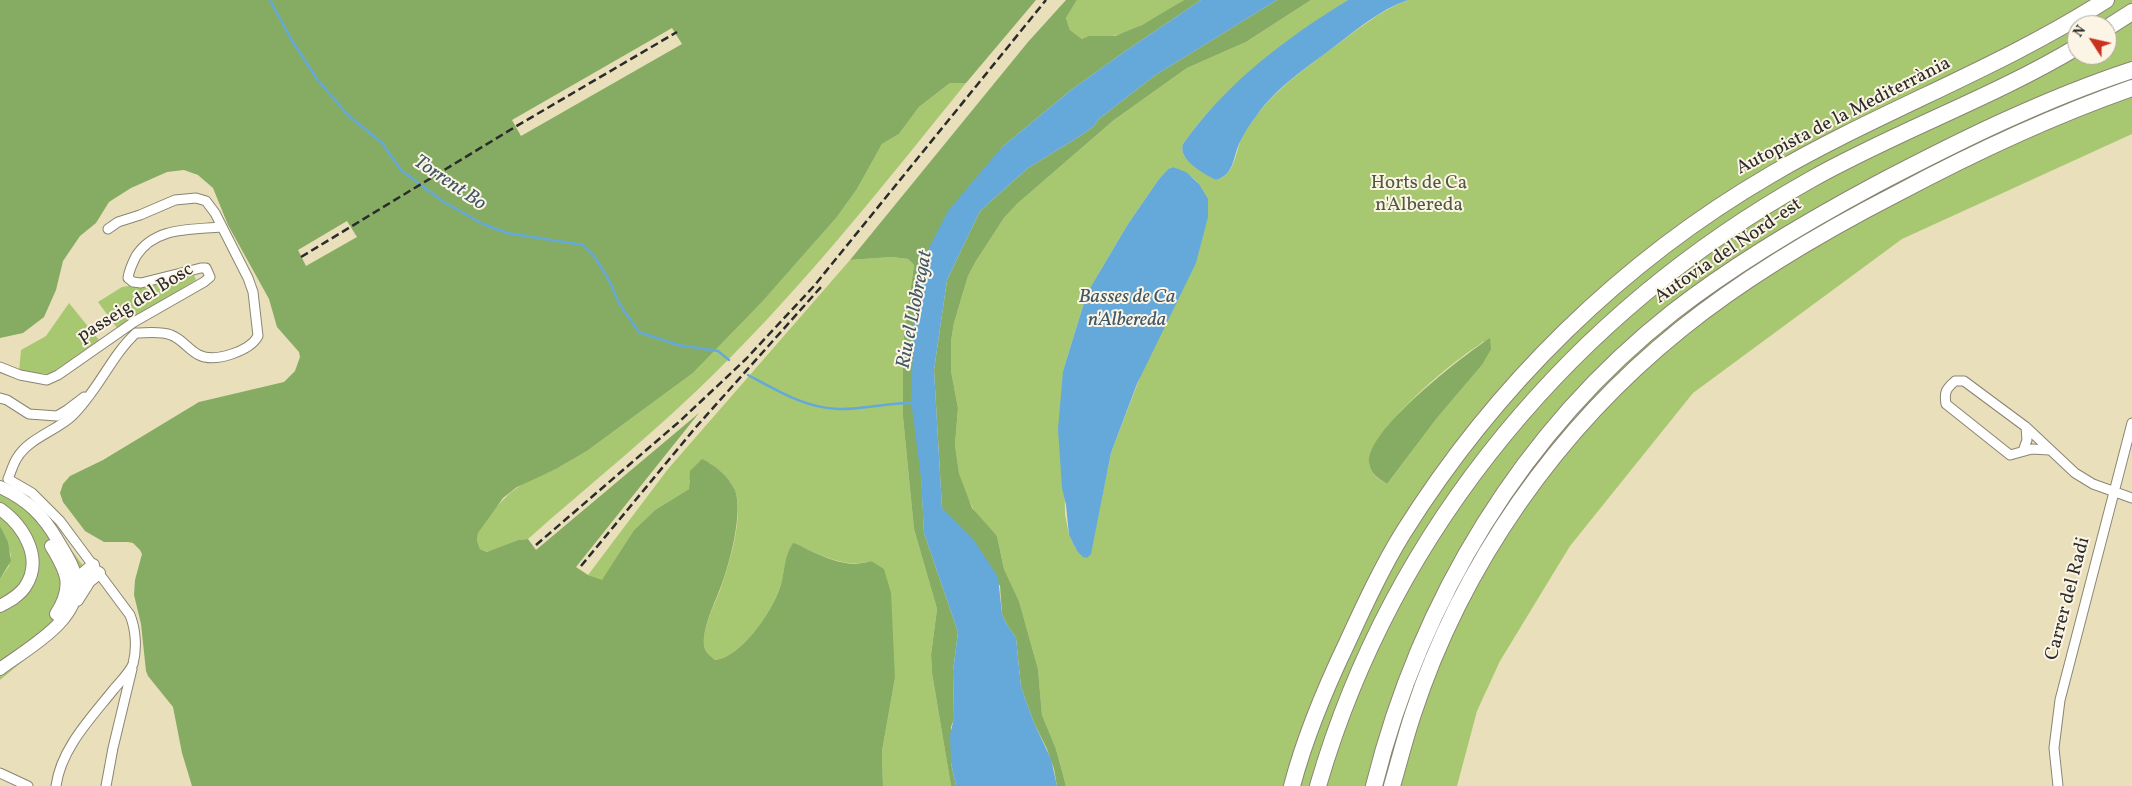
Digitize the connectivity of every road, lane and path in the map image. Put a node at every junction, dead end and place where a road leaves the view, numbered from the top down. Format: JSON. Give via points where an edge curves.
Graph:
{"nodes":[{"id":1,"x":2106,"y":0,"type":"edge"},
{"id":2,"x":2132,"y":12,"type":"edge"},
{"id":3,"x":2117,"y":22,"type":"edge"},
{"id":4,"x":2067,"y":52,"type":"edge"},
{"id":5,"x":2132,"y":70,"type":"edge"},
{"id":6,"x":2132,"y":88,"type":"edge"},
{"id":7,"x":221,"y":227,"type":"junction"},
{"id":8,"x":108,"y":229,"type":"dead end"},
{"id":9,"x":134,"y":322,"type":"junction"},
{"id":10,"x":136,"y":333,"type":"junction"},
{"id":11,"x":0,"y":367,"type":"edge"},
{"id":12,"x":95,"y":388,"type":"junction"},
{"id":13,"x":0,"y":398,"type":"edge"},
{"id":14,"x":2132,"y":422,"type":"edge"},
{"id":15,"x":2026,"y":427,"type":"junction"},
{"id":16,"x":2049,"y":450,"type":"junction"},
{"id":17,"x":2023,"y":452,"type":"junction"},
{"id":18,"x":3,"y":481,"type":"edge"},
{"id":19,"x":2114,"y":491,"type":"junction"},
{"id":20,"x":17,"y":496,"type":"junction"},
{"id":21,"x":2132,"y":498,"type":"edge"},
{"id":22,"x":0,"y":509,"type":"edge"},
{"id":23,"x":56,"y":555,"type":"junction"},
{"id":24,"x":89,"y":574,"type":"junction"},
{"id":25,"x":67,"y":604,"type":"junction"},
{"id":26,"x":0,"y":606,"type":"edge"},
{"id":27,"x":132,"y":666,"type":"junction"},
{"id":28,"x":0,"y":669,"type":"edge"},
{"id":29,"x":0,"y":773,"type":"edge"},
{"id":30,"x":28,"y":786,"type":"edge"},
{"id":31,"x":56,"y":786,"type":"edge"},
{"id":32,"x":106,"y":786,"type":"edge"},
{"id":33,"x":1292,"y":786,"type":"edge"},
{"id":34,"x":1318,"y":786,"type":"edge"},
{"id":35,"x":1374,"y":786,"type":"edge"},
{"id":36,"x":1392,"y":786,"type":"edge"},
{"id":37,"x":2058,"y":786,"type":"edge"}],
"edges":[{"from":1,"to":33,"type":"highway","name":"Autopista de la Mediterrània","via":[[2022,49],[1844,135],[1744,190],[1651,255],[1537,358],[1488,415],[1402,535],[1325,689]]},
{"from":2,"to":3,"type":"highway"},
{"from":4,"to":34,"type":"highway","via":[[1832,168],[1752,214],[1667,274],[1582,348],[1501,438],[1460,492],[1419,555],[1365,661],[1334,736]]},
{"from":5,"to":35,"type":"highway","name":"Autovia del Nord-est","via":[[2056,99],[1938,151],[1826,212],[1705,289],[1672,313],[1619,360],[1543,441],[1501,498],[1463,559],[1414,660],[1386,738]]},
{"from":6,"to":36,"type":"highway","name":"Autovia del Nord-est","via":[[1944,169],[1836,226],[1777,261],[1702,314],[1619,384],[1545,468],[1478,567],[1430,666]]},
{"from":7,"to":8,"type":"street","via":[[206,201],[190,198],[160,204]]},
{"from":7,"to":9,"type":"street","name":"passeig del Bosc","via":[[163,234],[141,248],[129,270],[128,278],[133,282],[141,283],[201,268],[206,268],[210,277]]},
{"from":7,"to":10,"type":"street","via":[[248,278],[258,330],[255,341],[232,353],[206,357],[170,334]]},
{"from":9,"to":10,"type":"street"},
{"from":9,"to":11,"type":"street","name":"passeig del Bosc","via":[[47,380]]},
{"from":10,"to":12,"type":"street"},
{"from":12,"to":13,"type":"street","via":[[57,416],[29,414]]},
{"from":12,"to":18,"type":"street","via":[[71,417],[21,452]]},
{"from":14,"to":19,"type":"street","name":"Carrer del Radi"},
{"from":15,"to":16,"type":"street"},
{"from":15,"to":17,"type":"street","via":[[2028,440]]},
{"from":15,"to":17,"type":"street","via":[[1964,381],[1955,381],[1946,389],[1946,404],[2010,455]]},
{"from":16,"to":17,"type":"street"},
{"from":16,"to":19,"type":"street","via":[[2075,473]]},
{"from":18,"to":20,"type":"main road"},
{"from":18,"to":24,"type":"street","via":[[32,493],[60,521]]},
{"from":19,"to":21,"type":"street"},
{"from":19,"to":37,"type":"street","name":"Carrer del Radi","via":[[2060,700],[2054,748]]},
{"from":20,"to":23,"type":"main road"},
{"from":20,"to":24,"type":"main road","via":[[30,504],[67,556]]},
{"from":22,"to":26,"type":"main road","via":[[23,532],[33,558],[24,588]]},
{"from":23,"to":24,"type":"main road","via":[[71,575]]},
{"from":23,"to":25,"type":"main road","via":[[68,582]]},
{"from":24,"to":25,"type":"main road"},
{"from":24,"to":27,"type":"street","via":[[132,621],[135,644]]},
{"from":25,"to":28,"type":"main road","via":[[46,636]]},
{"from":27,"to":31,"type":"street","via":[[75,741],[59,772]]},
{"from":27,"to":32,"type":"street"},
{"from":29,"to":30,"type":"street"}]}
